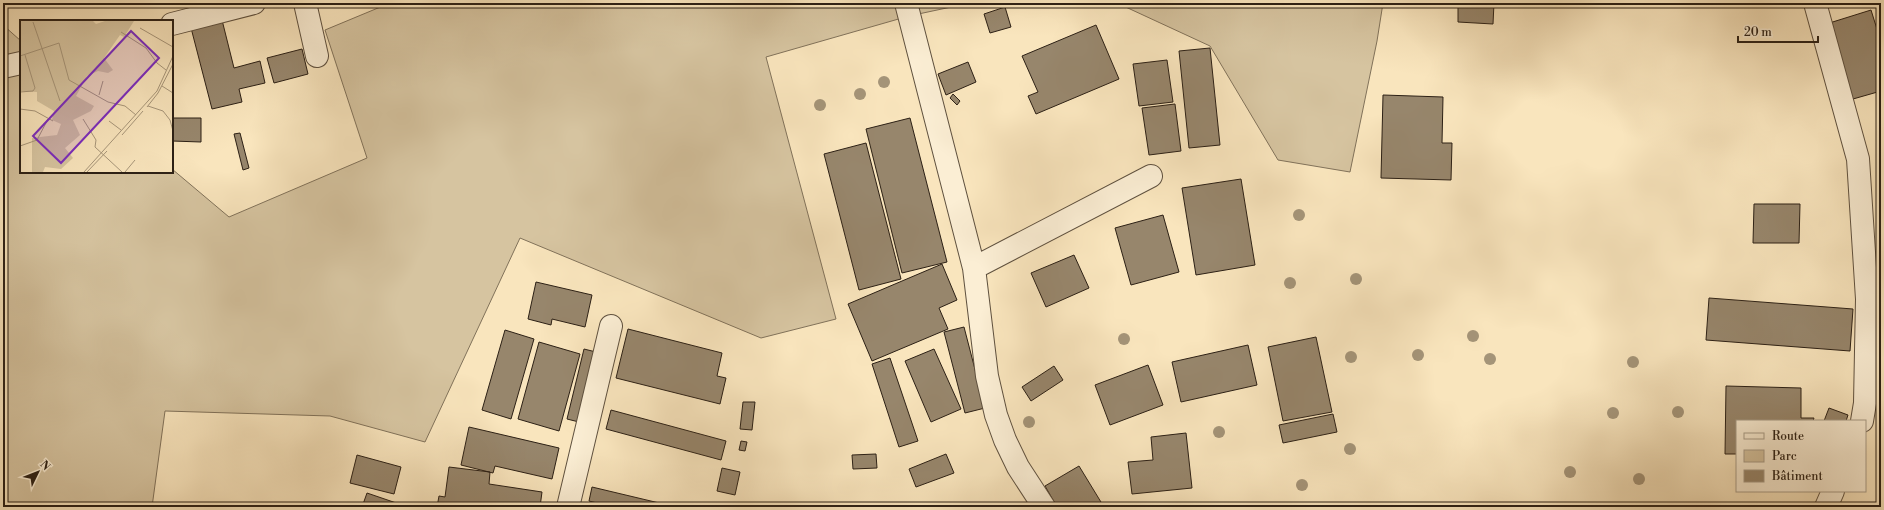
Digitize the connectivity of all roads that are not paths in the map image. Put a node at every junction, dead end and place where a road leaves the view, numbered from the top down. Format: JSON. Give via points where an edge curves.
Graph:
{"nodes":[{"id":1,"x":254,"y":3,"type":"edge"},
{"id":2,"x":305,"y":3,"type":"edge"},
{"id":3,"x":906,"y":3,"type":"edge"},
{"id":4,"x":1815,"y":3,"type":"edge"},
{"id":5,"x":173,"y":24,"type":"edge"},
{"id":6,"x":317,"y":56,"type":"dead end"},
{"id":7,"x":20,"y":63,"type":"edge"},
{"id":8,"x":3,"y":67,"type":"edge"},
{"id":9,"x":1151,"y":176,"type":"dead end"},
{"id":10,"x":974,"y":268,"type":"junction"},
{"id":11,"x":611,"y":326,"type":"dead end"},
{"id":12,"x":1862,"y":420,"type":"edge"},
{"id":13,"x":1833,"y":492,"type":"edge"},
{"id":14,"x":568,"y":507,"type":"edge"},
{"id":15,"x":1044,"y":507,"type":"edge"},
{"id":16,"x":1826,"y":507,"type":"edge"}],
"edges":[{"from":1,"to":5,"type":"street"},
{"from":2,"to":6,"type":"street"},
{"from":3,"to":10,"type":"street"},
{"from":4,"to":12,"type":"street","via":[[1858,159],[1867,299],[1865,403]]},
{"from":7,"to":8,"type":"street"},
{"from":9,"to":10,"type":"street"},
{"from":10,"to":15,"type":"street","via":[[987,376],[996,415],[1018,467]]},
{"from":11,"to":14,"type":"street"},
{"from":13,"to":16,"type":"street"}]}
